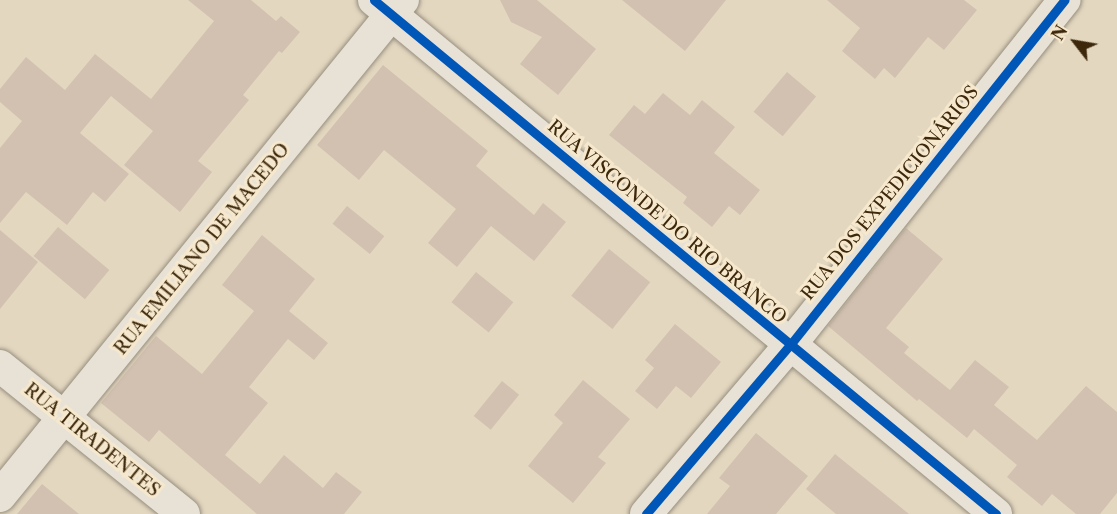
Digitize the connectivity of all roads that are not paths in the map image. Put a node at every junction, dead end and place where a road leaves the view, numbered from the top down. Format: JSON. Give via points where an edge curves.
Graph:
{"nodes":[{"id":1,"x":1064,"y":0,"type":"edge"},
{"id":2,"x":389,"y":5,"type":"edge"},
{"id":3,"x":790,"y":345,"type":"junction"},
{"id":4,"x":0,"y":366,"type":"edge"},
{"id":5,"x":65,"y":418,"type":"junction"},
{"id":6,"x":0,"y":496,"type":"edge"},
{"id":7,"x":184,"y":514,"type":"edge"},
{"id":8,"x":646,"y":514,"type":"edge"},
{"id":9,"x":996,"y":514,"type":"edge"}],
"edges":[{"from":1,"to":3,"type":"street","name":"RUA DOS EXPEDICIONÁRIOS"},
{"from":2,"to":3,"type":"street","name":"RUA VISCONDE DO RIO BRANCO"},
{"from":2,"to":5,"type":"street","name":"RUA EMILIANO DE MACEDO"},
{"from":3,"to":8,"type":"street","name":"RUA DOS EXPEDICIONÁRIOS"},
{"from":3,"to":9,"type":"street","name":"RUA VISCONDE DO RIO BRANCO"},
{"from":4,"to":5,"type":"street","name":"RUA TIRADENTES"},
{"from":5,"to":6,"type":"street","name":"RUA EMILIANO DE MACEDO"},
{"from":5,"to":7,"type":"street","name":"RUA TIRADENTES"}]}
